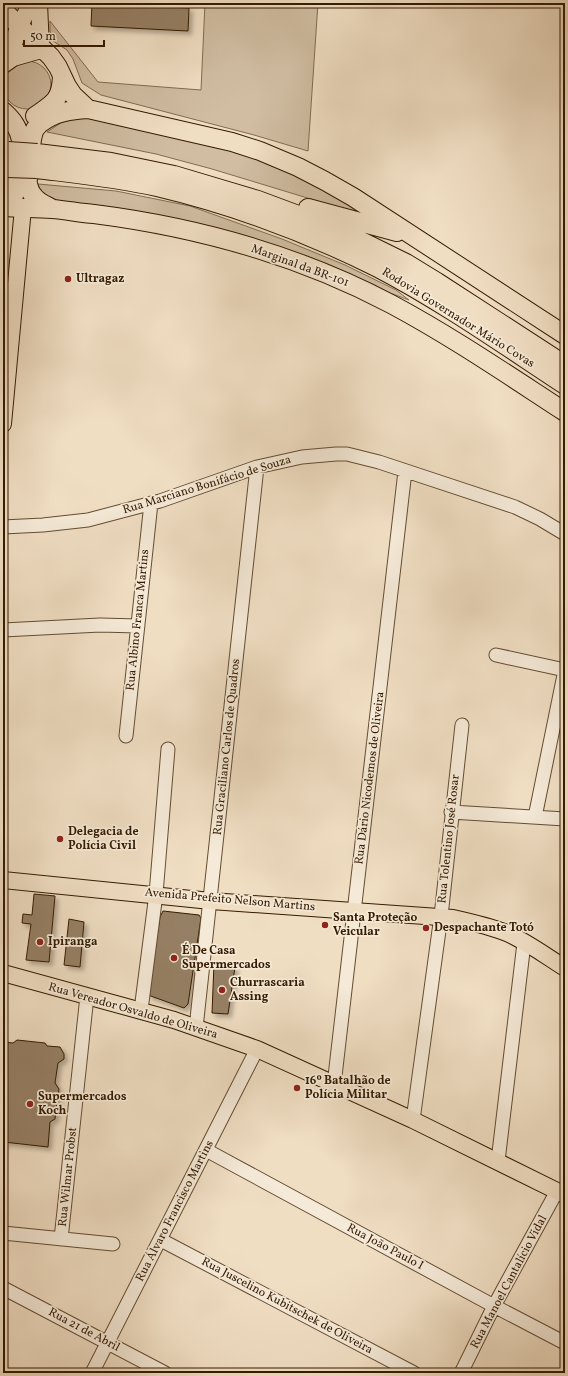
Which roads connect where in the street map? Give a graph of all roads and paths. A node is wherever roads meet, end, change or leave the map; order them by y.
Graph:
1 (30, 3) edge
2 (38, 3) edge
3 (3, 10) edge
4 (20, 27) junction
5 (41, 49) junction
6 (4, 64) edge
7 (62, 76) junction
8 (88, 109) junction
9 (3, 112) edge
10 (21, 140) junction
11 (5, 160) edge
12 (37, 161) junction
13 (174, 175) junction
14 (3, 203) edge
15 (3, 206) edge
16 (23, 208) junction
17 (53, 209) junction
18 (417, 238) junction
19 (378, 269) junction
20 (565, 335) edge
21 (484, 360) junction
22 (565, 365) edge
23 (565, 386) edge
24 (565, 412) edge
25 (3, 424) edge
26 (257, 467) junction
27 (405, 471) junction
28 (151, 504) junction
29 (3, 527) edge
30 (565, 534) edge
31 (138, 626) junction
32 (3, 630) edge
33 (496, 655) dead end
34 (565, 670) edge
35 (462, 725) dead end
36 (126, 736) dead end
37 (168, 749) dead end
38 (451, 812) junction
39 (535, 817) junction
40 (565, 819) edge
41 (3, 880) edge
42 (156, 894) junction
43 (211, 901) junction
44 (355, 910) junction
45 (441, 916) junction
46 (524, 943) junction
47 (565, 968) edge
48 (3, 973) edge
49 (87, 996) junction
50 (141, 1010) junction
51 (196, 1028) junction
52 (257, 1049) junction
53 (334, 1085) junction
54 (414, 1120) junction
55 (206, 1150) junction
56 (498, 1161) junction
57 (561, 1193) edge
58 (3, 1233) edge
59 (62, 1239) junction
60 (161, 1240) junction
61 (113, 1244) dead end
62 (3, 1288) edge
63 (494, 1306) junction
64 (108, 1343) junction
65 (565, 1343) edge
66 (92, 1373) edge
67 (165, 1373) edge
68 (414, 1373) edge
69 (462, 1373) edge

1 - 4 main road
2 - 5 main road
3 - 4 highway
4 - 5 highway
4 - 6 highway
5 - 6 highway
5 - 7 highway
7 - 8 highway
7 - 10 highway
8 - 17 highway
8 - 18 highway
9 - 10 highway
10 - 14 highway
11 - 12 highway, Rodovia Governador Mário Covas, bridge
12 - 13 highway, Rodovia Governador Mário Covas
12 - 19 highway, Rodovia Governador Mário Covas
13 - 18 highway
13 - 22 highway, Rodovia Governador Mário Covas
15 - 16 highway, Marginal da BR-101
16 - 17 highway, Marginal da BR-101
16 - 25 main road
17 - 21 highway, Marginal da BR-101
18 - 20 highway
19 - 21 highway
19 - 23 highway, Rodovia Governador Mário Covas
21 - 24 highway, Marginal da BR-101
26 - 27 street, Rua Marciano Bonifácio de Souza
26 - 28 street, Rua Marciano Bonifácio de Souza
26 - 43 street, Rua Graciliano Carlos de Quadros
27 - 30 street, Rua Marciano Bonifácio de Souza
27 - 44 street, Rua Dário Nicodemos de Oliveira
28 - 29 street, Rua Marciano Bonifácio de Souza
28 - 31 street, Rua Albino Franca Martins
31 - 32 street
31 - 36 street, Rua Albino Franca Martins
33 - 34 street
34 - 39 street
35 - 38 street, Rua Tolentino José Rosar
37 - 42 street
38 - 39 street
38 - 45 street, Rua Tolentino José Rosar
39 - 40 street
41 - 42 main road, Avenida Prefeito Nelson Martins
42 - 43 main road, Avenida Prefeito Nelson Martins
42 - 50 street
43 - 44 main road, Avenida Prefeito Nelson Martins
43 - 51 street, Rua Graciliano Carlos de Quadros
44 - 45 main road, Avenida Prefeito Nelson Martins
44 - 53 street, Rua Dário Nicodemos de Oliveira
45 - 46 main road, Avenida Prefeito Nelson Martins
45 - 54 street, Rua Tolentino José Rosar
46 - 47 main road, Avenida Prefeito Nelson Martins
46 - 56 street
48 - 49 main road, Rua Vereador Osvaldo de Oliveira
49 - 50 main road, Rua Vereador Osvaldo de Oliveira
49 - 59 street, Rua Wilmar Probst
50 - 51 main road, Rua Vereador Osvaldo de Oliveira
51 - 52 main road, Rua Vereador Osvaldo de Oliveira
52 - 53 main road, Rua Vereador Osvaldo de Oliveira
52 - 55 street, Rua Álvaro Francisco Martins
53 - 54 main road, Rua Vereador Osvaldo de Oliveira
54 - 56 main road, Rua Vereador Osvaldo de Oliveira
55 - 60 street, Rua Álvaro Francisco Martins
55 - 63 street, Rua João Paulo I
56 - 57 main road, Rua Vereador Osvaldo de Oliveira
57 - 63 street, Rua Manoel Cantalício Vidal
58 - 59 street
59 - 61 street
60 - 64 street, Rua Álvaro Francisco Martins
60 - 68 street, Rua Juscelino Kubitschek de Oliveira
62 - 64 street, Rua 21 de Abril
63 - 65 street, Rua João Paulo I
63 - 69 street, Rua Manoel Cantalício Vidal
64 - 66 street, Rua Álvaro Francisco Martins
64 - 67 street, Rua 21 de Abril

